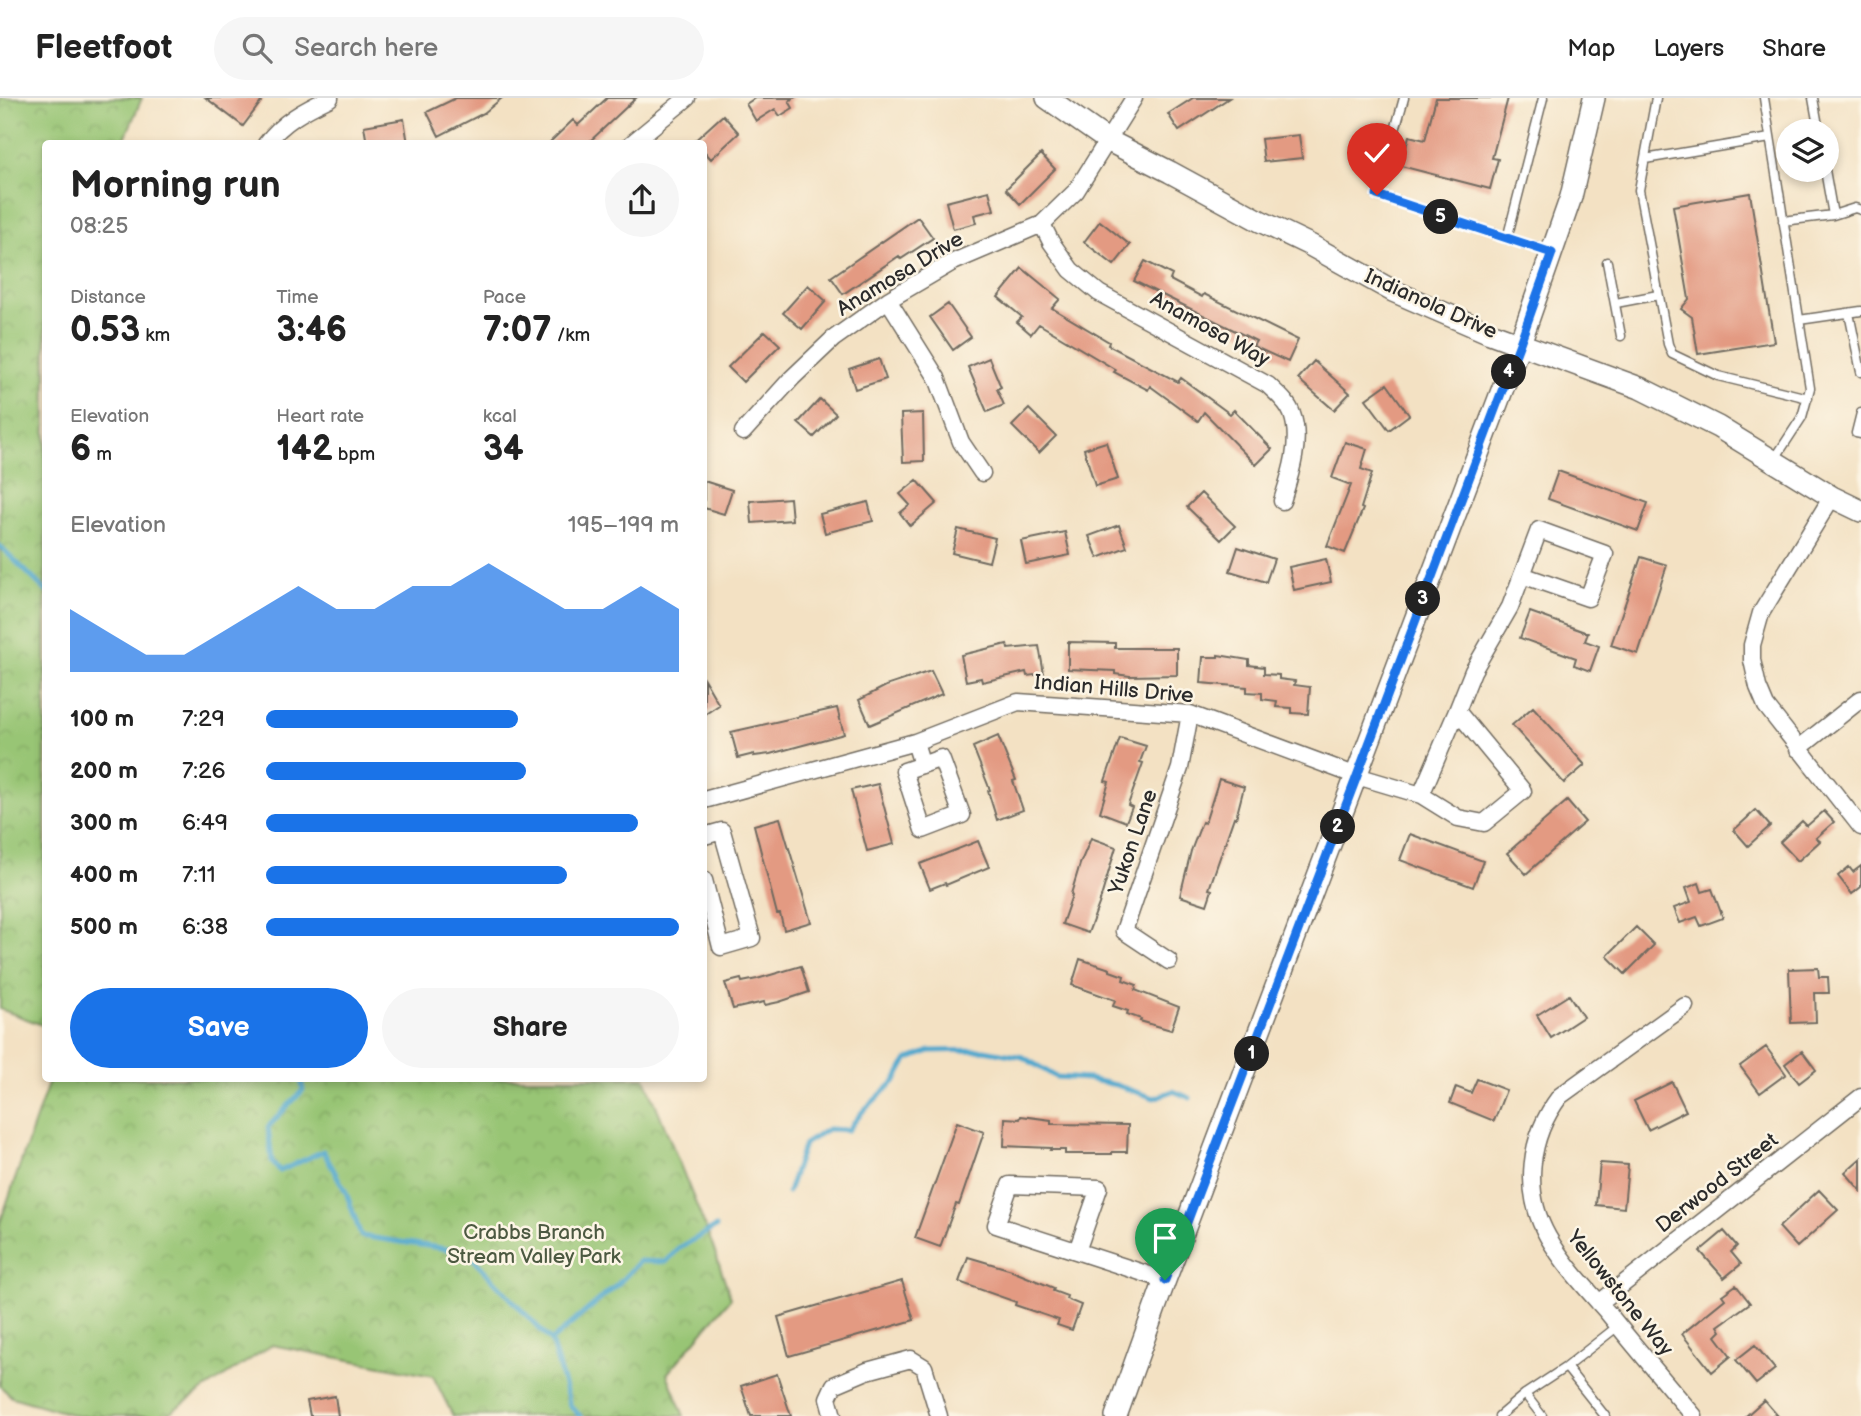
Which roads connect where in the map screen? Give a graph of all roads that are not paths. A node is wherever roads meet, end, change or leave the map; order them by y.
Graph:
1 (330, 98) edge
2 (687, 98) edge
3 (1047, 98) edge
4 (1134, 98) edge
5 (1404, 98) edge
6 (1543, 98) edge
7 (1594, 98) edge
8 (1656, 98) edge
9 (1764, 98) edge
10 (1813, 98) edge
11 (1817, 119) edge
12 (1770, 138) junction
13 (269, 140) edge
14 (636, 140) edge
15 (1107, 140) junction
16 (1645, 159) junction
17 (1827, 182) edge
18 (1861, 209) edge
19 (1833, 215) junction
20 (1783, 221) junction
21 (1042, 224) junction
22 (1507, 239) junction
23 (1552, 253) junction
24 (1607, 262) dead end
25 (1658, 295) junction
26 (888, 300) junction
27 (1616, 303) junction
28 (1861, 311) edge
29 (1849, 313) junction
30 (1799, 320) junction
31 (1621, 336) dead end
32 (1520, 343) junction
33 (1861, 372) edge
34 (1808, 398) junction
35 (1861, 413) edge
36 (743, 432) dead end
37 (1861, 434) edge
38 (1774, 460) junction
39 (982, 473) dead end
40 (1832, 497) junction
41 (1282, 501) dead end
42 (1861, 511) edge
43 (1522, 575) junction
44 (1861, 699) edge
45 (1457, 711) junction
46 (1190, 714) junction
47 (915, 742) junction
48 (1798, 749) junction
49 (922, 765) junction
50 (1357, 776) junction
51 (1421, 795) junction
52 (707, 799) edge
53 (1861, 827) edge
54 (707, 835) edge
55 (707, 892) edge
56 (1169, 961) dead end
57 (1685, 1006) dead end
58 (1861, 1097) edge
59 (1077, 1251) junction
60 (1165, 1280) junction
61 (1599, 1303) junction
62 (1618, 1326) junction
63 (1566, 1367) junction
64 (1525, 1394) junction
65 (833, 1416) edge
66 (939, 1416) edge
67 (1116, 1416) edge
68 (1499, 1416) edge
69 (1542, 1416) edge
70 (1605, 1416) edge
71 (1694, 1416) edge

1 - 13 street
2 - 14 street
3 - 15 street, Indianola Drive
4 - 15 street, Anamosa Drive
5 - 22 lane
6 - 22 lane
7 - 23 street
8 - 16 lane
9 - 12 lane
10 - 11 lane
12 - 16 lane
12 - 20 lane
15 - 21 street, Anamosa Drive
15 - 32 street, Indianola Drive
16 - 25 lane
17 - 19 lane
18 - 19 lane
19 - 20 lane
20 - 30 lane
21 - 26 street, Anamosa Drive
21 - 41 street, Anamosa Way
22 - 23 lane
23 - 32 street
24 - 27 lane
25 - 27 lane
25 - 34 lane
26 - 36 street, Anamosa Drive
26 - 39 street
27 - 31 lane
28 - 29 lane
29 - 30 lane
29 - 33 lane
30 - 34 lane
32 - 38 street, Indianola Drive
32 - 50 street
34 - 38 lane
35 - 37 lane
38 - 40 street, Indianola Drive
40 - 42 street, Indianola Drive
40 - 48 street
43 - 43 street
43 - 45 street
44 - 48 street
45 - 51 street
45 - 51 street, Indian Hills Drive
46 - 47 street, Indian Hills Drive
46 - 50 street, Indian Hills Drive
46 - 56 street, Yukon Lane
47 - 49 street
47 - 52 street, Indian Hills Drive
48 - 53 street
49 - 49 street
50 - 51 street, Indian Hills Drive
50 - 60 street
54 - 55 street
57 - 61 street, Yellowstone Way
58 - 61 street, Derwood Street
59 - 59 street
59 - 60 street
60 - 67 street
61 - 62 street, Yellowstone Way
62 - 63 lane
62 - 71 street, Yellowstone Way
63 - 64 lane
63 - 70 lane
64 - 68 lane
64 - 69 lane
65 - 66 street

